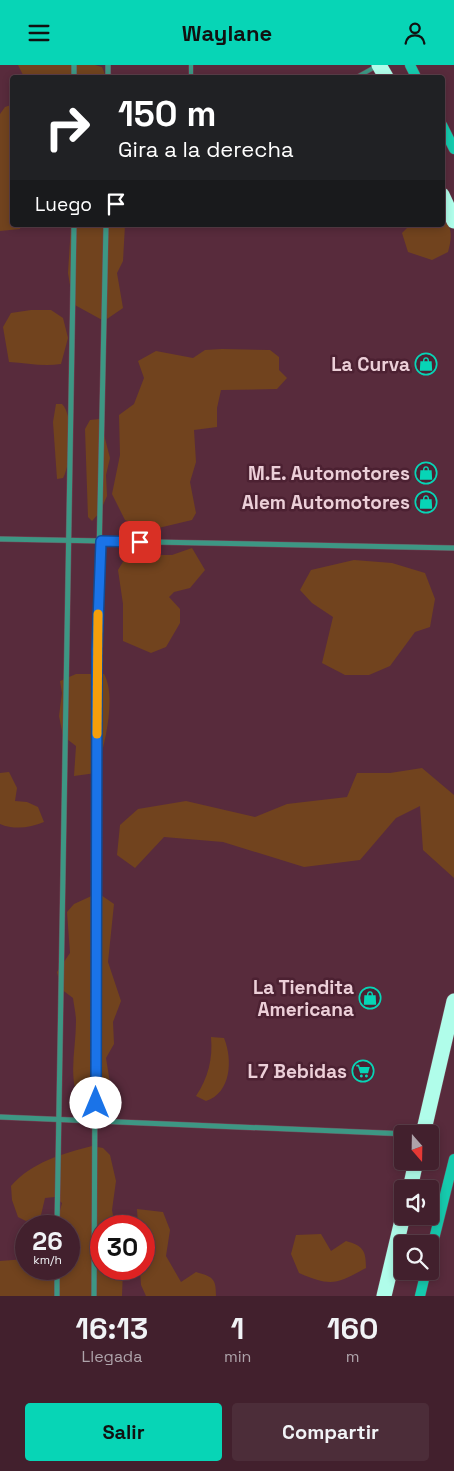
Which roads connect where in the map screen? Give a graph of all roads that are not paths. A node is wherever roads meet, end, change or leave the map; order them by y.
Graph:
1 (379, 65) edge
2 (361, 75) edge
3 (445, 131) edge
4 (454, 149) edge
5 (445, 202) edge
6 (454, 221) edge
7 (74, 227) edge
8 (106, 227) edge
9 (0, 539) edge
10 (67, 541) junction
11 (101, 541) junction
12 (454, 547) edge
13 (454, 1001) edge
14 (0, 1117) edge
15 (57, 1121) junction
16 (95, 1122) junction
17 (425, 1125) edge
18 (394, 1133) edge
19 (454, 1159) edge
20 (58, 1215) edge
21 (401, 1225) edge
22 (435, 1235) edge
23 (58, 1280) edge
24 (424, 1280) edge
25 (58, 1296) edge
26 (94, 1296) edge
27 (384, 1296) edge
28 (420, 1296) edge

1 - 2 lane
3 - 4 street
5 - 6 highway
7 - 10 street
8 - 11 street
9 - 10 street
10 - 11 street
10 - 15 street
11 - 12 street
11 - 16 street
13 - 17 highway
14 - 15 street
15 - 16 street
15 - 20 street
16 - 18 street
16 - 26 street
19 - 22 street
21 - 27 highway
23 - 25 street
24 - 28 street

